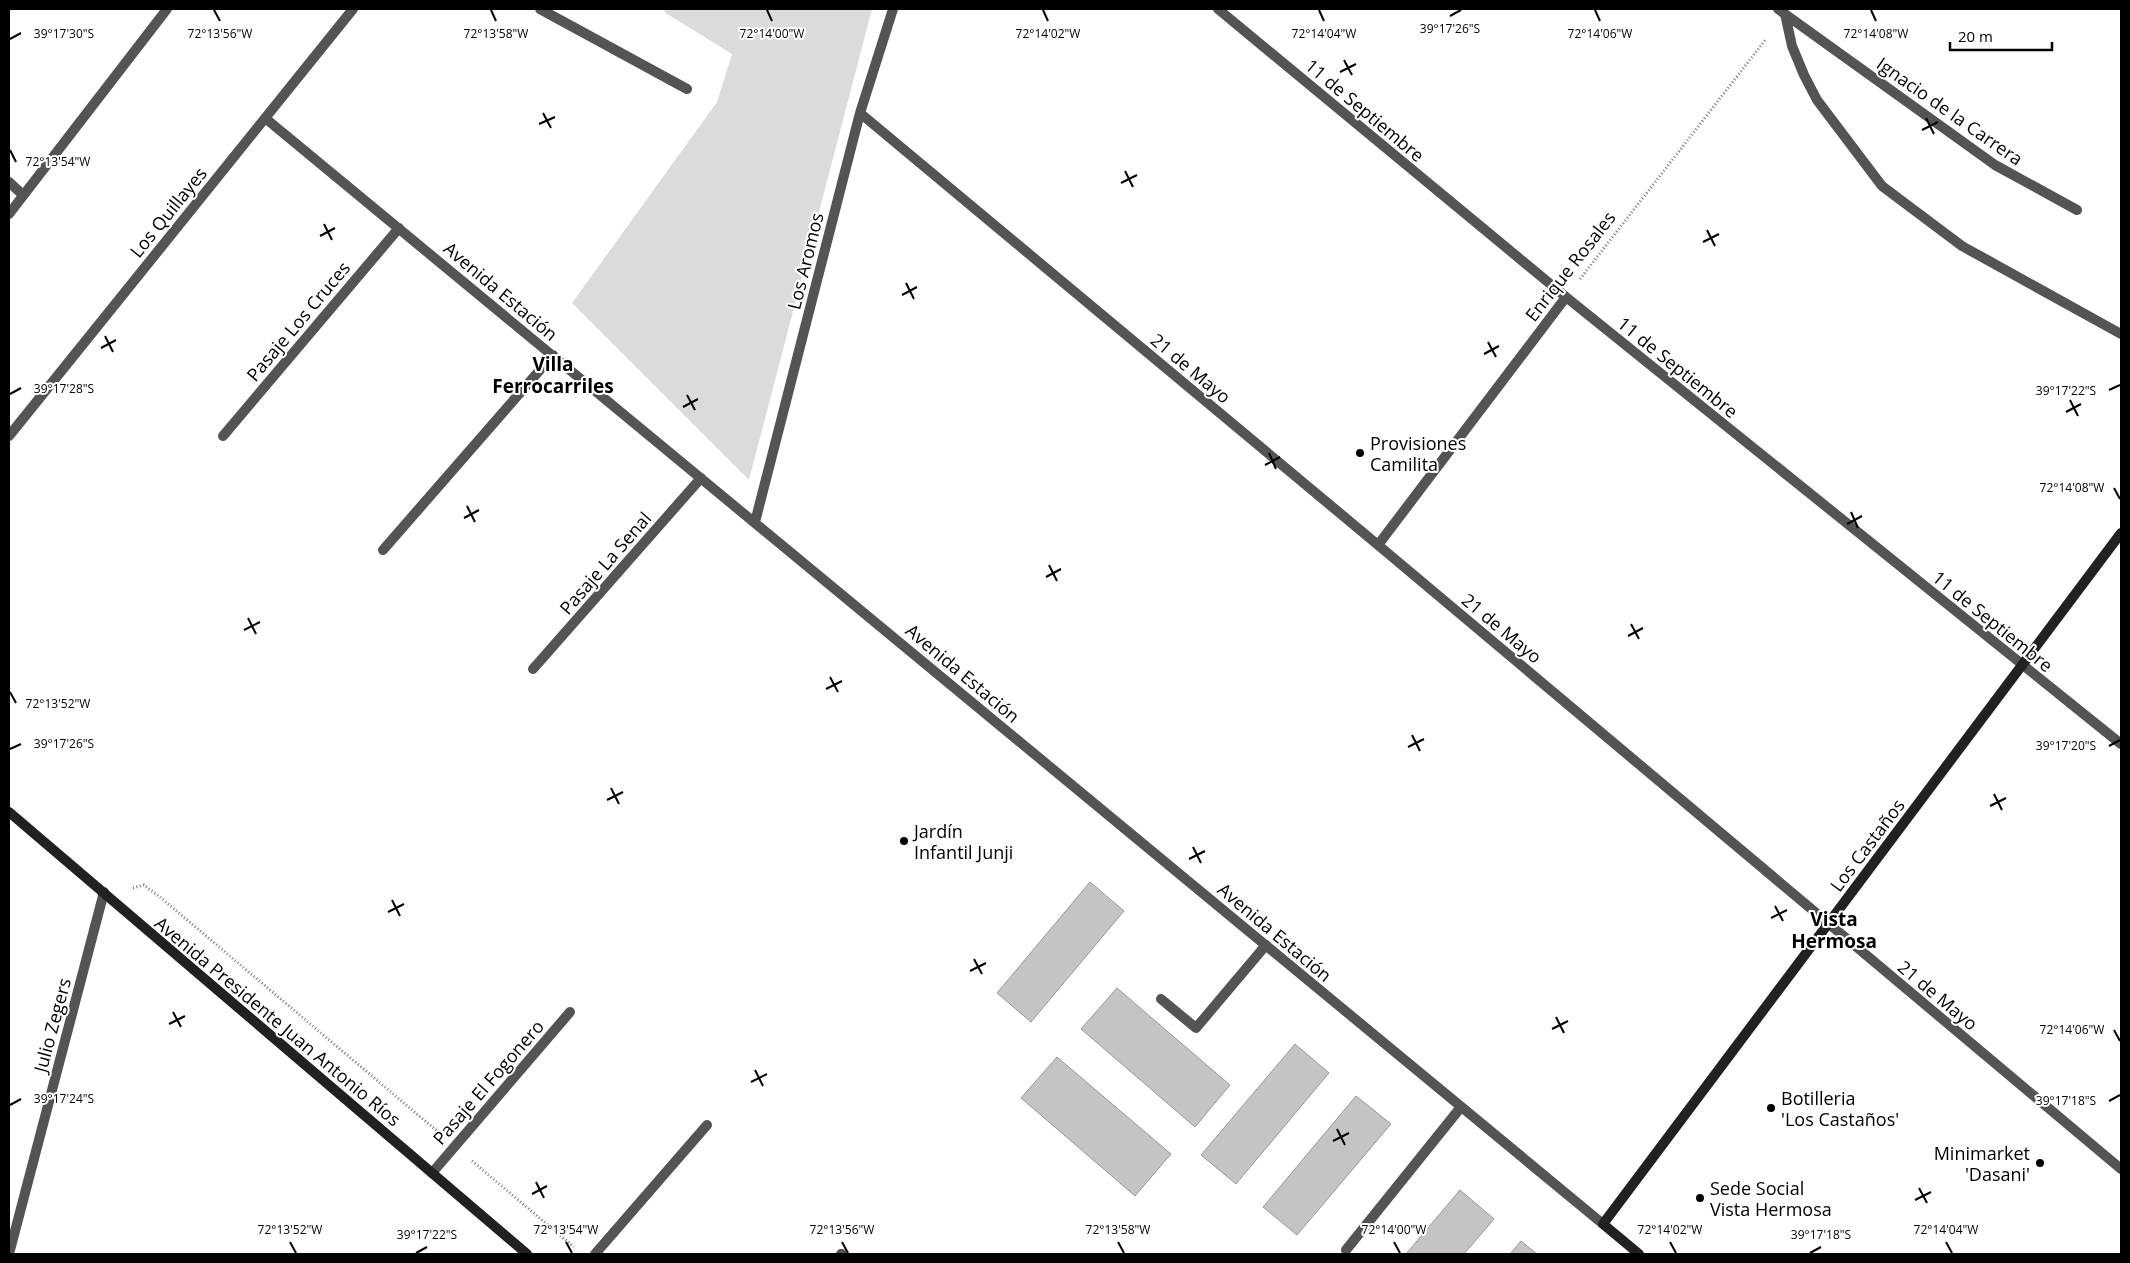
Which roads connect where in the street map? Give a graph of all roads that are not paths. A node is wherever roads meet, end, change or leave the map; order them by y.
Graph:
1 (167, 9) edge
2 (353, 9) edge
3 (540, 9) edge
4 (893, 9) edge
5 (1218, 9) edge
6 (1784, 10) edge
7 (687, 89) dead end
8 (860, 113) junction
9 (265, 118) junction
10 (9, 182) edge
11 (23, 195) junction
12 (2077, 210) dead end
13 (9, 214) edge
14 (399, 228) junction
15 (1566, 297) junction
16 (2121, 334) edge
17 (553, 355) junction
18 (9, 436) edge
19 (223, 436) dead end
20 (701, 478) junction
21 (755, 522) junction
22 (2121, 533) edge
23 (1378, 544) junction
24 (383, 550) dead end
25 (2022, 665) junction
26 (533, 669) dead end
27 (2121, 744) edge
28 (9, 812) edge
29 (104, 892) junction
30 (1828, 924) junction
31 (1266, 946) junction
32 (1161, 999) dead end
33 (570, 1012) dead end
34 (1461, 1107) junction
35 (707, 1125) dead end
36 (2121, 1169) edge
37 (432, 1173) junction
38 (1603, 1224) junction
39 (1346, 1250) dead end
40 (10, 1254) edge
41 (528, 1254) edge
42 (594, 1254) edge
43 (1639, 1254) edge

1 - 11 street
2 - 9 street, Los Quillayes
3 - 7 street
4 - 8 street, Los Aromos
5 - 15 street, 11 de Septiembre
6 - 12 street, Ignacio de la Carrera
6 - 16 street
8 - 21 street, Los Aromos
8 - 23 street, 21 de Mayo
9 - 14 street, Avenida Estación
9 - 18 street, Los Quillayes
10 - 11 street
11 - 13 street
14 - 17 street, Avenida Estación
14 - 19 street, Pasaje Los Cruces
15 - 23 street, Enrique Rosales
15 - 25 street, 11 de Septiembre
17 - 20 street, Avenida Estación
17 - 24 street
20 - 21 street, Avenida Estación
20 - 26 street, Pasaje La Senal
21 - 31 street, Avenida Estación
22 - 25 street, Los Castaños
23 - 30 street, 21 de Mayo
25 - 27 street, 11 de Septiembre
25 - 30 street, Los Castaños
28 - 29 street, Avenida Presidente Juan Antonio Ríos
29 - 37 street, Avenida Presidente Juan Antonio Ríos
29 - 40 street, Julio Zegers
30 - 36 street, 21 de Mayo
30 - 38 street, Los Castaños
31 - 32 street
31 - 34 street, Avenida Estación
33 - 37 street, Pasaje El Fogonero
34 - 38 street, Avenida Estación
34 - 39 street
35 - 42 street
37 - 41 street, Avenida Presidente Juan Antonio Ríos
38 - 43 street, Avenida Estación

